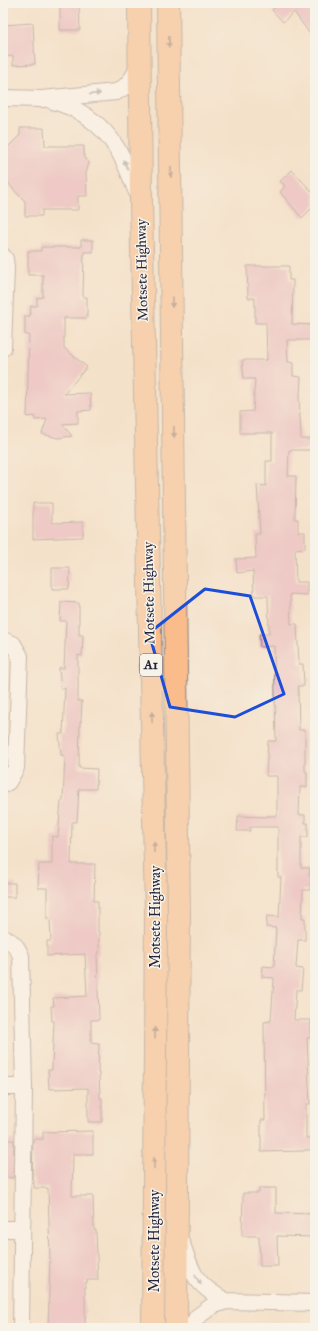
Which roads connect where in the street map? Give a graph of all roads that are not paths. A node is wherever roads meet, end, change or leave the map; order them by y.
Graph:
1 (139, 3) edge
2 (168, 3) edge
3 (140, 63) junction
4 (3, 98) edge
5 (42, 99) junction
6 (141, 201) junction
7 (3, 256) edge
8 (3, 348) edge
9 (3, 640) edge
10 (3, 785) edge
11 (3, 938) edge
12 (3, 1087) edge
13 (24, 1087) junction
14 (3, 1229) edge
15 (21, 1229) junction
16 (177, 1232) junction
17 (226, 1301) junction
18 (315, 1303) edge
19 (20, 1328) edge
20 (152, 1328) edge
21 (176, 1328) edge
22 (191, 1328) edge

1 - 3 highway, Motsete Highway / A1
2 -> 16 highway, Motsete Highway / A1
5 -> 3 street
3 - 6 highway, Motsete Highway / A1
4 - 5 street
6 -> 5 street
20 -> 6 highway, Motsete Highway / A1
7 - 8 street
9 - 10 street
11 - 13 street
12 - 13 street
13 - 15 street
14 - 15 street
15 - 19 street
16 -> 17 street
16 - 21 highway, Motsete Highway / A1
17 - 18 street
17 - 22 street

